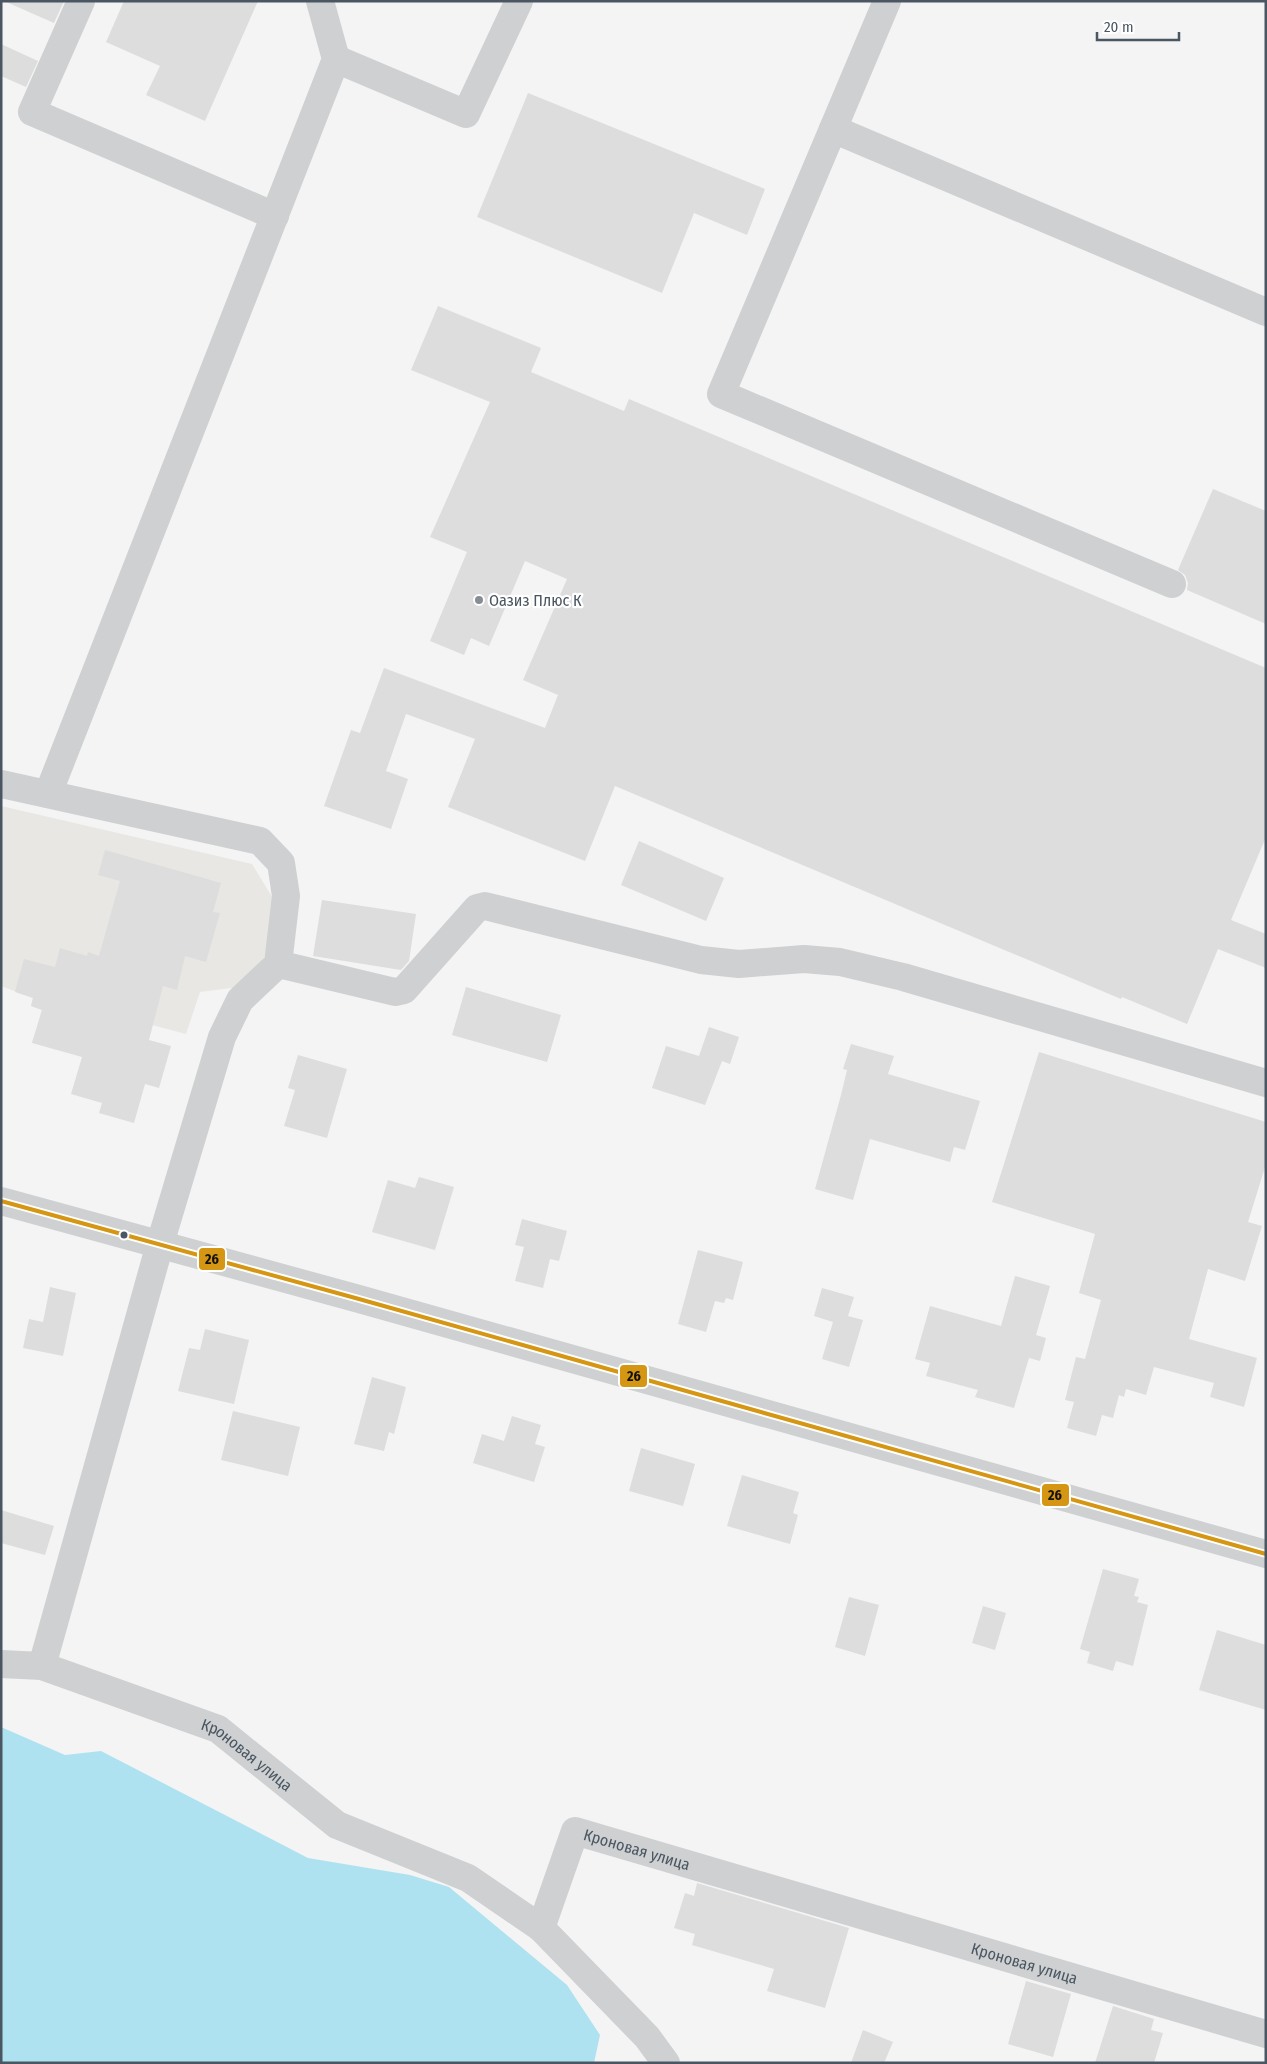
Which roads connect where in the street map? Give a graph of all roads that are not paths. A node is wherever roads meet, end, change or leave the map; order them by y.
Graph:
1 (80, 1) edge
2 (320, 1) edge
3 (519, 1) edge
4 (887, 1) edge
5 (336, 59) junction
6 (833, 129) junction
7 (275, 216) junction
8 (1266, 312) edge
9 (1172, 584) dead end
10 (1, 784) edge
11 (48, 794) junction
12 (278, 964) junction
13 (1266, 1083) edge
14 (1, 1201) edge
15 (160, 1244) junction
16 (1266, 1554) edge
17 (1, 1664) edge
18 (42, 1666) junction
19 (541, 1928) junction
20 (1266, 2034) edge
21 (666, 2063) edge

1 - 7 street
2 - 5 street
3 - 5 street
4 - 6 street
5 - 7 street
6 - 8 street
6 - 9 street
7 - 11 street
10 - 11 street
11 - 12 street
12 - 13 street
12 - 15 street
14 - 15 street
15 - 16 street
15 - 18 street
17 - 18 street, Кроновая улица
18 - 19 street, Кроновая улица
19 - 20 street, Кроновая улица
19 - 21 street

